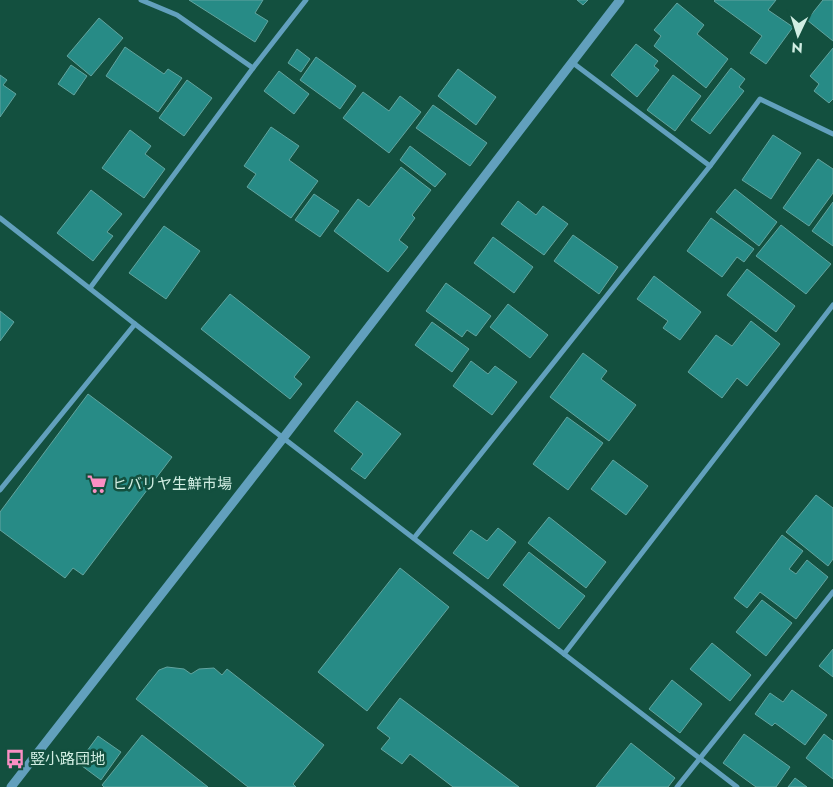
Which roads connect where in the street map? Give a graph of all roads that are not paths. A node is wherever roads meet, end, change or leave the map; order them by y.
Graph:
1 (141, 0) edge
2 (306, 0) edge
3 (620, 0) edge
4 (573, 63) junction
5 (253, 68) junction
6 (833, 134) edge
7 (710, 166) junction
8 (0, 218) edge
9 (90, 288) junction
10 (833, 305) edge
11 (135, 324) junction
12 (284, 437) junction
13 (0, 490) edge
14 (414, 538) junction
15 (833, 592) edge
16 (564, 654) junction
17 (700, 757) junction
18 (11, 787) edge
19 (678, 787) edge
20 (737, 787) edge

1 - 5 street
2 - 5 street
3 - 4 street
4 - 7 street
4 - 12 street
5 - 9 street
6 - 7 street
7 - 14 street
8 - 9 street
9 - 11 street
10 - 16 street
11 - 12 street
11 - 13 street
12 - 14 street
12 - 18 street
14 - 16 street
15 - 17 street
16 - 17 street
17 - 19 street
17 - 20 street

